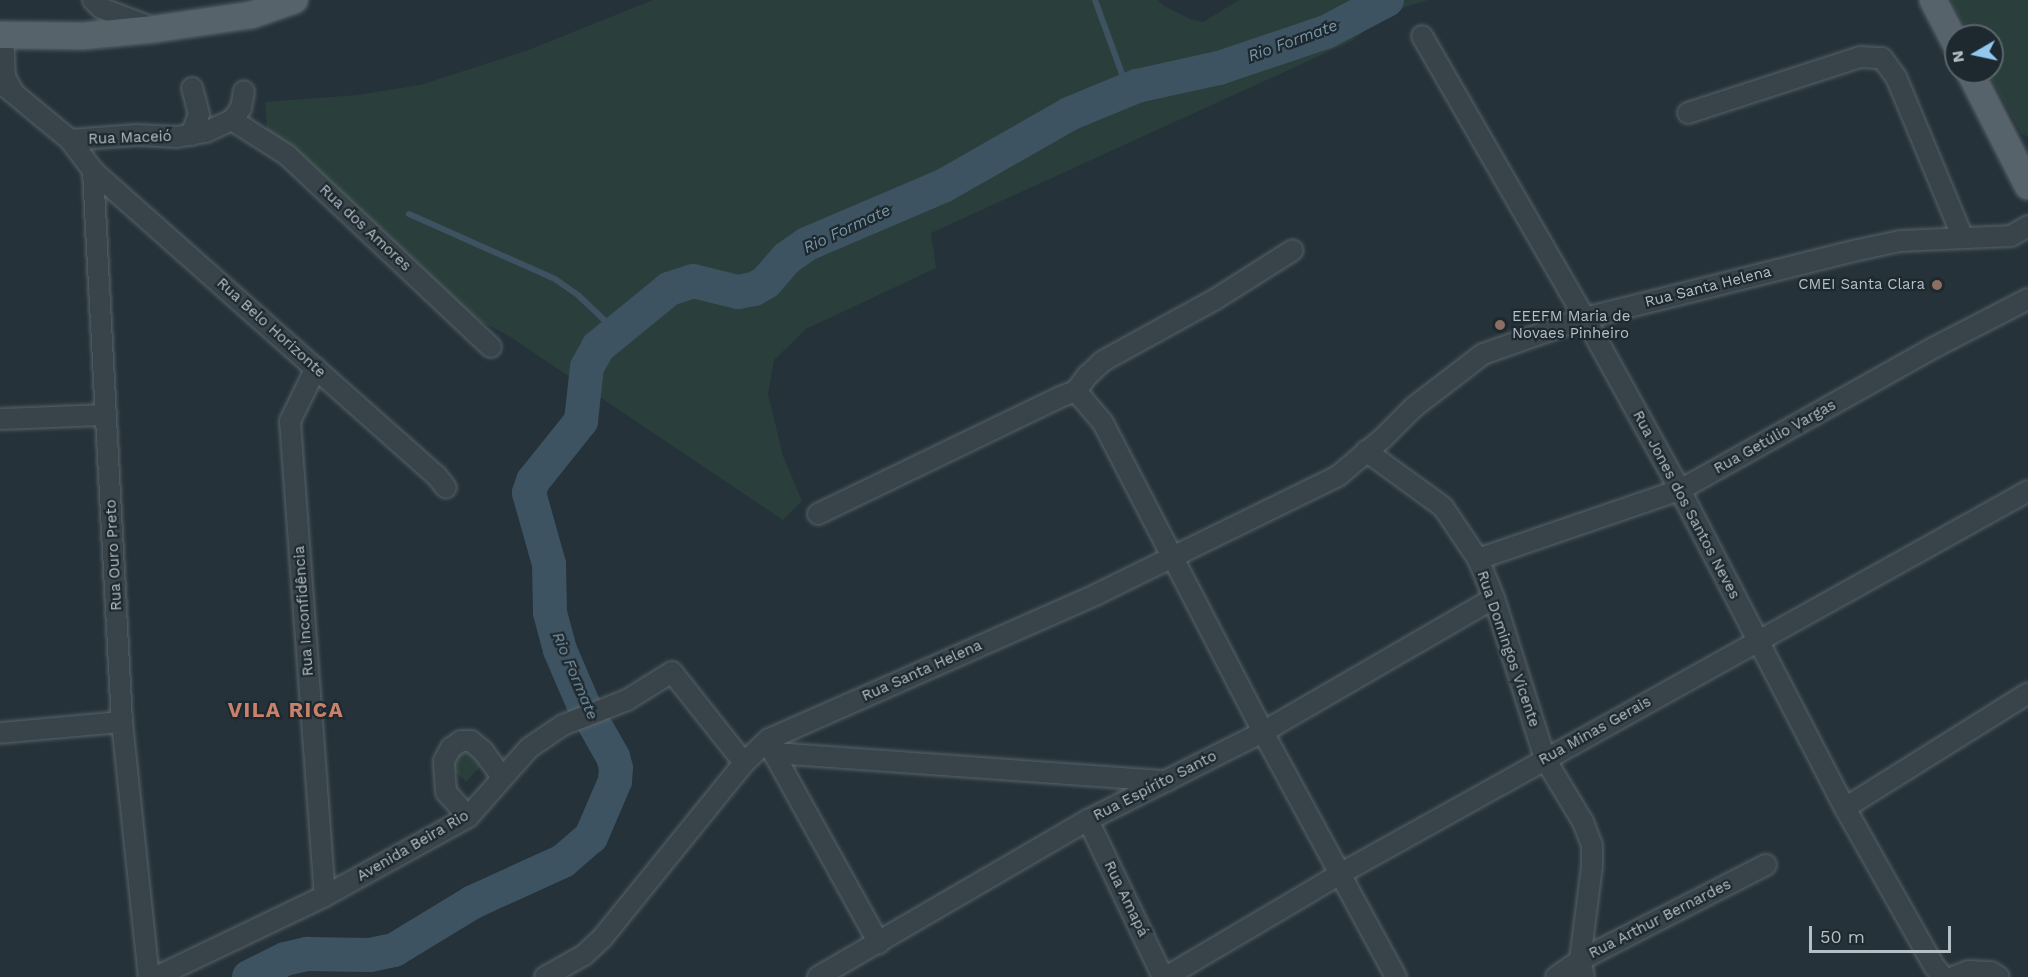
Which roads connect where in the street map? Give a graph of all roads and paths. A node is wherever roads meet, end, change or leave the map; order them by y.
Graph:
1 (93, 0) edge
2 (294, 0) edge
3 (1933, 0) edge
4 (1946, 24) edge
5 (155, 29) junction
6 (2, 35) edge
7 (1422, 36) dead end
8 (1977, 84) edge
9 (7, 88) edge
10 (192, 88) dead end
11 (244, 91) dead end
12 (1688, 113) dead end
13 (1994, 116) junction
14 (232, 120) junction
15 (191, 135) junction
16 (70, 140) junction
17 (2028, 149) edge
18 (93, 171) junction
19 (2028, 186) edge
20 (2028, 226) edge
21 (1963, 238) junction
22 (1293, 250) dead end
23 (2028, 299) edge
24 (1585, 318) junction
25 (491, 347) dead end
26 (316, 368) junction
27 (1076, 391) junction
28 (106, 415) junction
29 (0, 419) edge
30 (1366, 451) junction
31 (446, 488) dead end
32 (1680, 490) junction
33 (2028, 490) edge
34 (818, 514) dead end
35 (1509, 548) joint
36 (1174, 556) junction
37 (1478, 560) junction
38 (1494, 597) junction
39 (1758, 640) junction
40 (2028, 693) edge
41 (122, 722) junction
42 (1263, 732) junction
43 (0, 733) edge
44 (770, 747) junction
45 (1545, 759) junction
46 (744, 763) junction
47 (502, 777) junction
48 (1167, 781) junction
49 (1845, 808) junction
50 (468, 818) junction
51 (1088, 820) junction
52 (1766, 865) dead end
53 (1340, 874) junction
54 (325, 896) junction
55 (879, 943) junction
56 (1582, 969) edge
57 (149, 977) edge
58 (156, 977) edge
59 (544, 977) edge
60 (818, 977) edge
61 (1164, 977) edge
62 (1396, 977) edge
63 (1556, 977) edge
64 (1944, 977) edge
65 (1953, 977) edge
66 (1999, 977) edge

1 - 5 street
2 - 5 main road
3 - 4 main road
5 - 6 main road
6 - 9 street, Rua Maceió
7 - 24 street, Rua Jones dos Santos Neves
8 - 13 main road
9 - 16 street, Rua Maceió
10 - 15 street, Rua Maceió
11 - 14 street
12 - 21 street
13 - 17 main road
13 - 19 main road
14 - 15 street, Rua Maceió
14 - 25 street, Rua dos Amores
15 - 16 street, Rua Maceió
16 - 18 street
18 - 26 street, Rua Belo Horizonte
18 - 28 street, Rua Ouro Preto
20 - 21 street, Rua Santa Helena
21 - 24 street, Rua Santa Helena
22 - 27 street
23 - 32 street, Rua Getúlio Vargas
24 - 30 street, Rua Santa Helena
24 - 32 street, Rua Jones dos Santos Neves
26 - 31 street, Rua Belo Horizonte
26 - 54 street, Rua Inconfidência
27 - 34 street
27 - 36 street
28 - 29 street
28 - 41 street, Rua Ouro Preto
30 - 36 street, Rua Santa Helena
30 - 37 street, Rua Domingos Vicente
32 - 35 street, Rua Getúlio Vargas
32 - 39 street, Rua Jones dos Santos Neves
33 - 39 street, Rua Minas Gerais
35 - 37 street, Rua Domingos Vicente
36 - 42 street
36 - 44 street, Rua Santa Helena
37 - 38 street, Rua Domingos Vicente
38 - 42 street, Rua Espírito Santo
38 - 45 street, Rua Domingos Vicente
39 - 45 street, Rua Minas Gerais
39 - 49 street, Rua Jones dos Santos Neves
40 - 49 street
41 - 43 street
41 - 57 street, Rua Ouro Preto
42 - 48 street, Rua Espírito Santo
42 - 53 street
44 - 46 street, Rua Santa Helena
44 - 48 street
44 - 55 street
45 - 53 street, Rua Minas Gerais
45 - 56 street, Rua Domingos Vicente
46 - 47 street, Avenida Beira Rio
46 - 59 street, Rua Santa Helena
47 - 50 street, Avenida Beira Rio
47 - 50 street
48 - 51 street, Rua Espírito Santo
49 - 64 street, Rua Jones dos Santos Neves
50 - 54 street, Avenida Beira Rio
51 - 55 street, Rua Espírito Santo
51 - 61 street, Rua Amapá
52 - 56 street, Rua Arthur Bernardes
53 - 61 street, Rua Minas Gerais
53 - 62 street
54 - 58 street, Avenida Beira Rio
55 - 60 street, Rua Espírito Santo
56 - 63 street, Rua Arthur Bernardes
65 - 66 street

